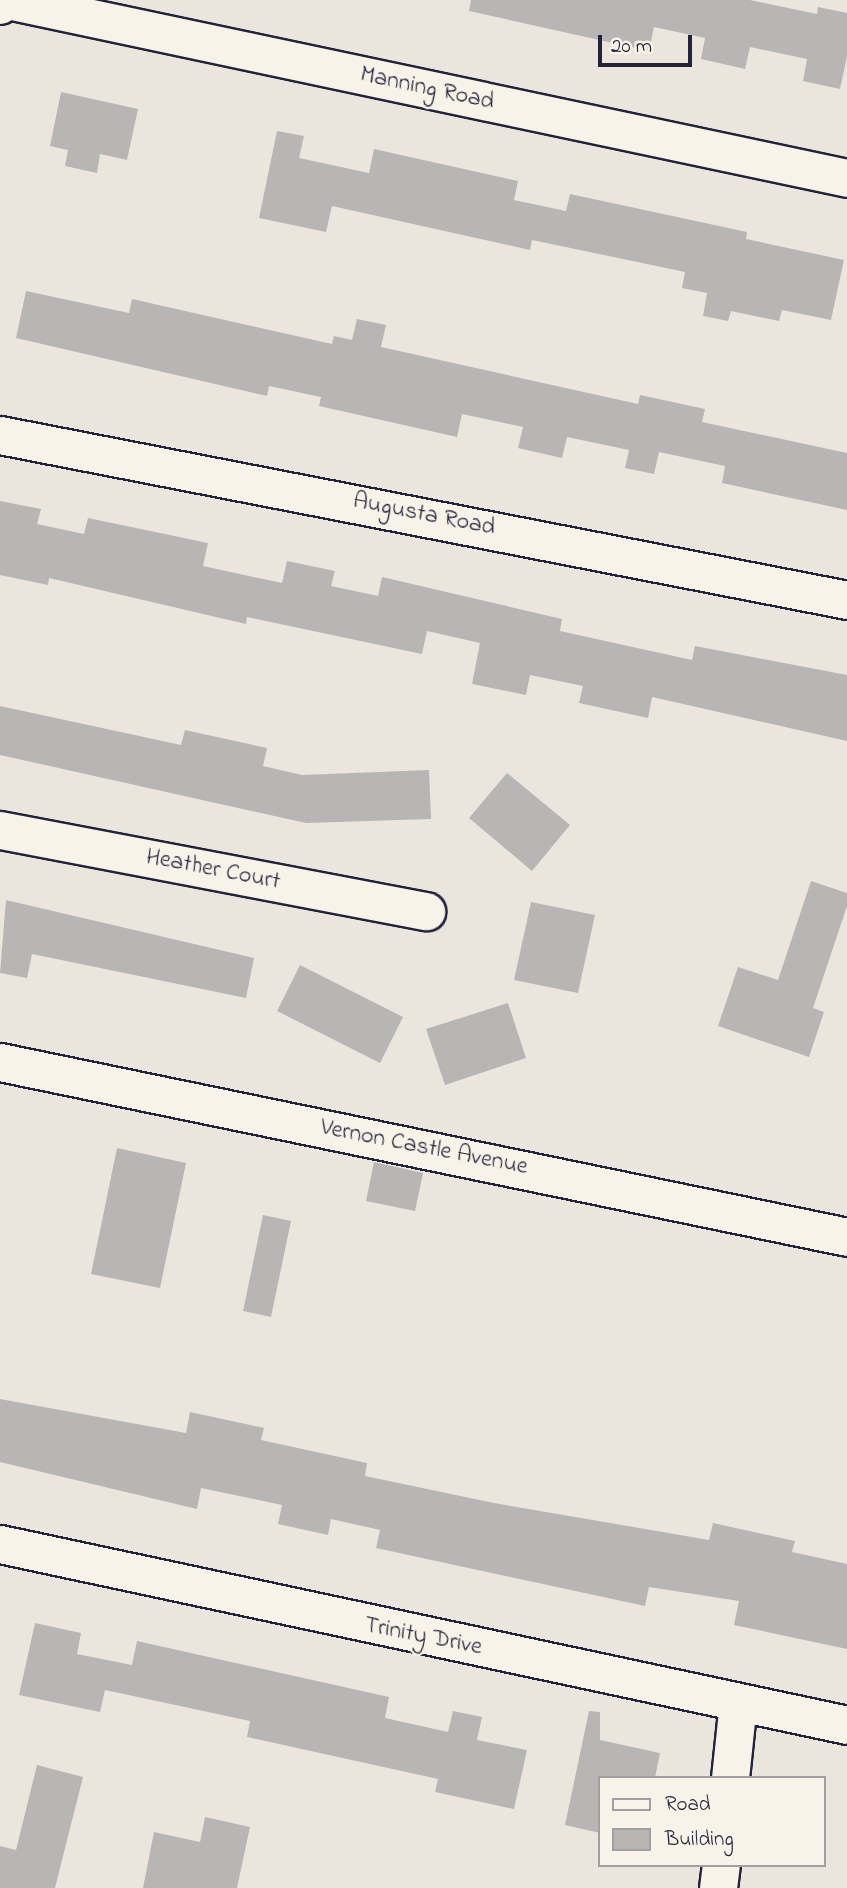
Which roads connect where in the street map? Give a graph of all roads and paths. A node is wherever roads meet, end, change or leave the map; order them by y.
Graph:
1 (6, 0) edge
2 (847, 178) edge
3 (0, 435) edge
4 (847, 600) edge
5 (0, 830) edge
6 (426, 911) dead end
7 (0, 1062) edge
8 (847, 1237) edge
9 (0, 1544) edge
10 (738, 1703) junction
11 (847, 1725) edge
12 (730, 1776) edge
13 (721, 1867) edge
14 (718, 1888) edge

1 - 2 street, Manning Road
3 - 4 street, Augusta Road
5 - 6 street, Heather Court
7 - 8 street, Vernon Castle Avenue
9 - 10 street, Trinity Drive
10 - 11 street, Trinity Drive
10 - 12 street
13 - 14 street

